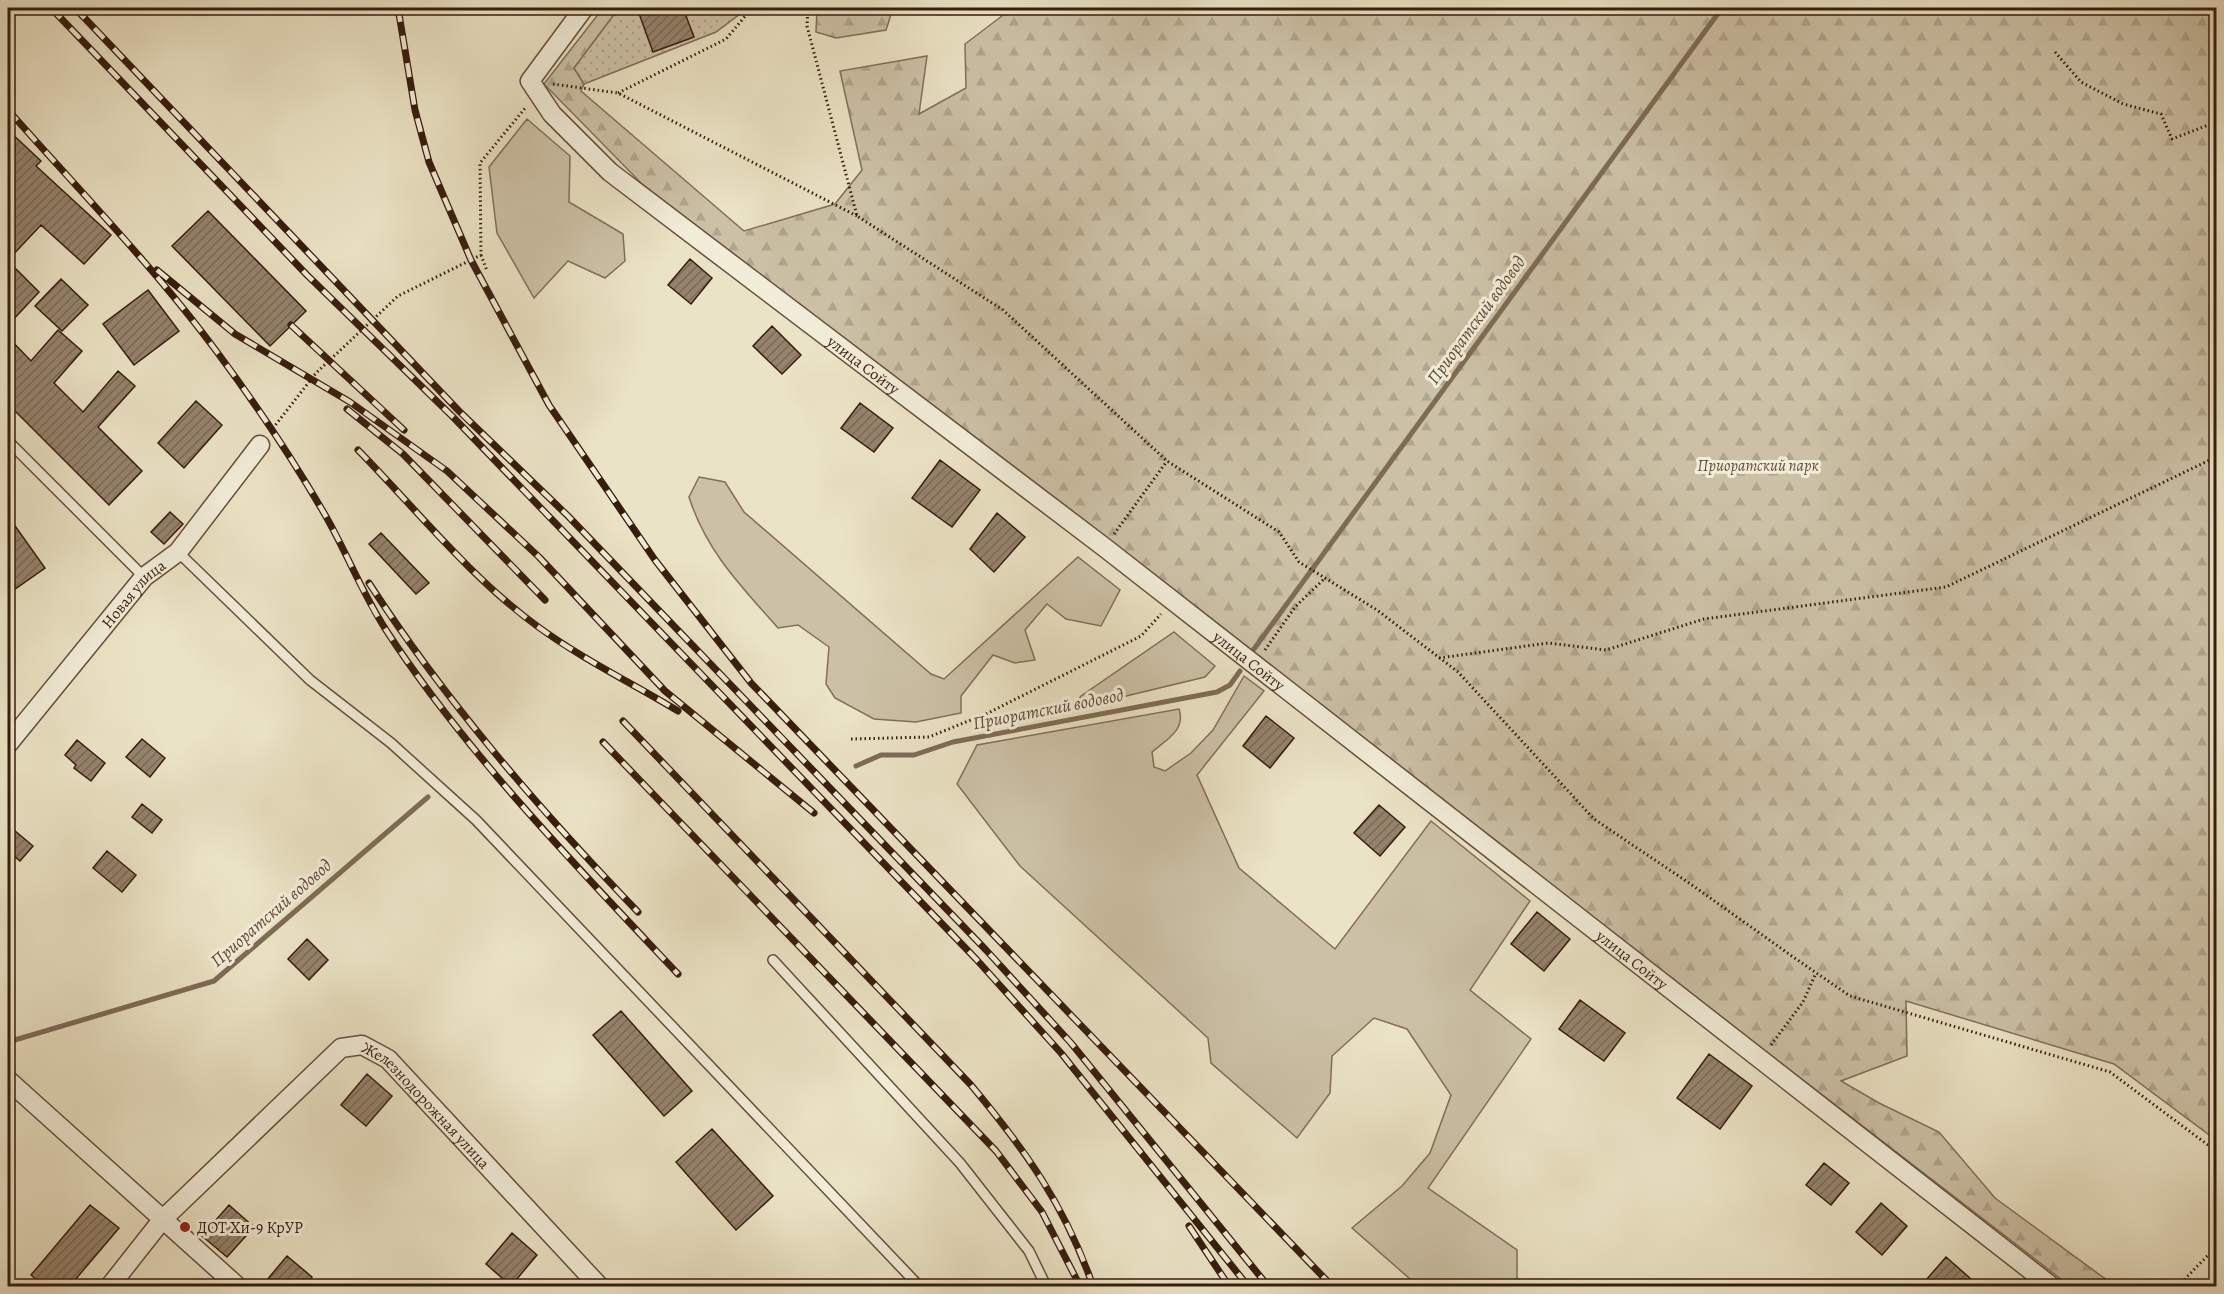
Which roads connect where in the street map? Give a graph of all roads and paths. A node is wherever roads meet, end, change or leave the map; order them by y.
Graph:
1 (584, 8) edge
2 (753, 8) edge
3 (808, 8) edge
4 (2055, 52) dead end
5 (534, 87) junction
6 (618, 93) junction
7 (2217, 122) edge
8 (857, 216) junction
9 (481, 255) junction
10 (487, 271) dead end
11 (8, 441) edge
12 (260, 445) joint
13 (2217, 457) edge
14 (1167, 461) junction
15 (1104, 547) junction
16 (178, 552) junction
17 (144, 577) junction
18 (1324, 579) junction
19 (1173, 602) junction
20 (1439, 658) junction
21 (1253, 666) junction
22 (851, 739) dead end
23 (8, 744) edge
24 (773, 960) dead end
25 (1816, 973) junction
26 (1761, 1058) junction
27 (8, 1080) edge
28 (2217, 1151) edge
29 (162, 1220) junction
30 (2217, 1247) edge
31 (110, 1287) edge
32 (237, 1287) edge
33 (599, 1287) edge
34 (919, 1287) edge
35 (1046, 1287) edge
36 (2051, 1287) edge
37 (2178, 1287) edge

1 - 5 street
2 - 6 path
3 - 8 path
4 - 7 path
5 - 6 path
5 - 9 path
5 - 15 street, улица Сойту
6 - 8 path
8 - 14 path
9 - 10 path
9 - 12 path
11 - 17 lane
12 - 16 street, Новая улица
13 - 20 path
14 - 15 path
14 - 18 path
15 - 19 street, улица Сойту
16 - 17 street, Новая улица
16 - 34 lane
17 - 23 street, Новая улица
18 - 20 path
18 - 21 path
19 - 21 street, улица Сойту
19 - 22 path
20 - 25 path
21 - 26 street, улица Сойту
24 - 35 lane
25 - 26 path
25 - 28 path
26 - 36 street, улица Сойту
27 - 29 street
29 - 31 street, Железнодорожная улица
29 - 32 street
29 - 33 street, Железнодорожная улица
30 - 37 path

